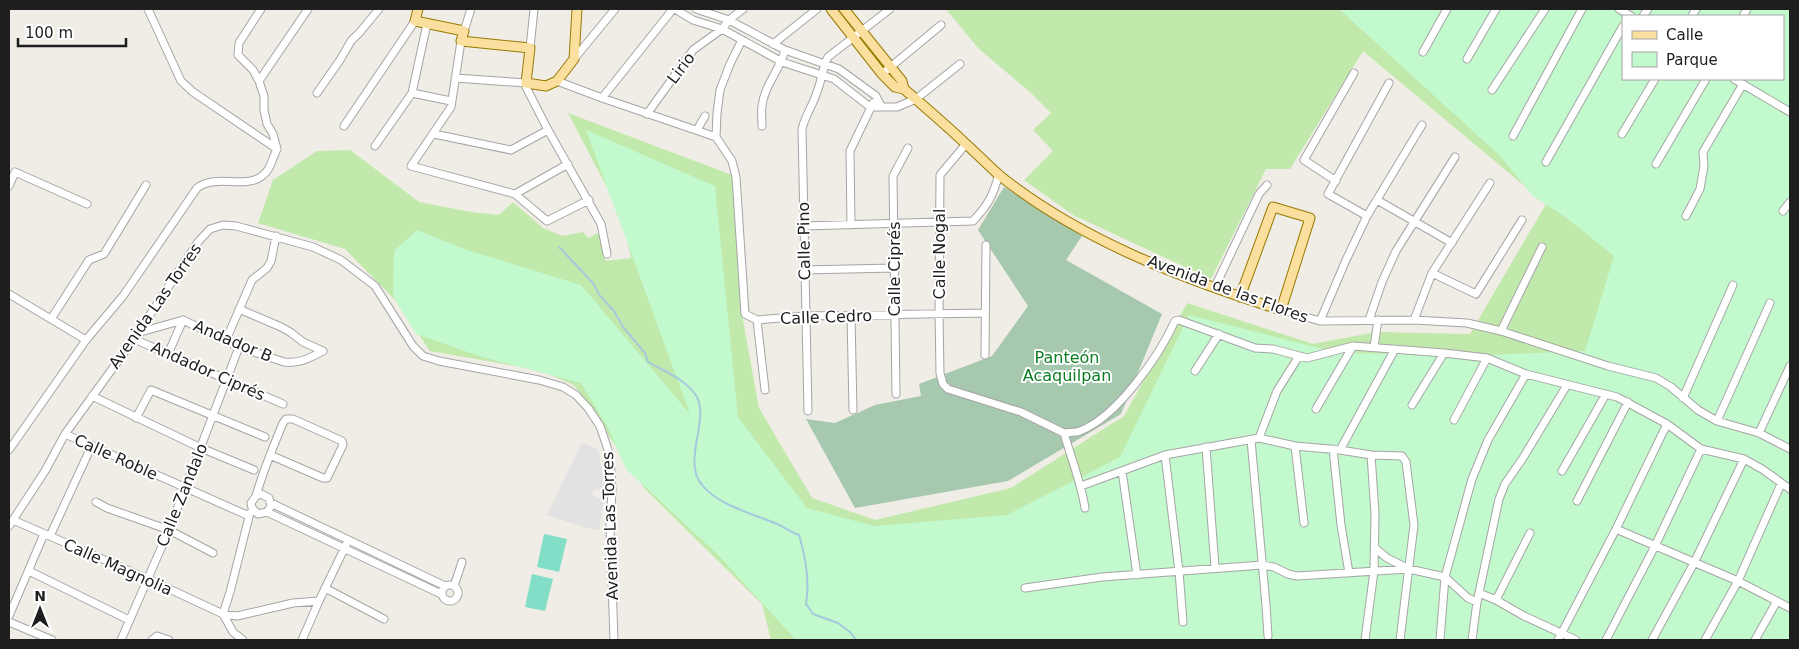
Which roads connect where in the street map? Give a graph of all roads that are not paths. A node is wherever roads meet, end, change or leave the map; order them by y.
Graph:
1 (148, 9) edge
2 (261, 9) edge
3 (308, 9) edge
4 (379, 9) edge
5 (418, 9) edge
6 (471, 9) edge
7 (534, 9) edge
8 (577, 9) edge
9 (615, 9) edge
10 (674, 9) edge
11 (696, 9) edge
12 (743, 9) edge
13 (817, 9) edge
14 (831, 9) edge
15 (844, 9) edge
16 (890, 9) edge
17 (1447, 9) edge
18 (1496, 9) edge
19 (1545, 9) edge
20 (1582, 9) edge
21 (729, 20) junction
22 (415, 22) junction
23 (427, 24) junction
24 (941, 25) dead end
25 (1622, 28) edge
26 (722, 29) junction
27 (464, 31) junction
28 (862, 32) junction
29 (854, 38) junction
30 (461, 40) junction
31 (742, 40) junction
32 (773, 44) junction
33 (530, 48) junction
34 (785, 50) junction
35 (1423, 52) dead end
36 (574, 59) junction
37 (1468, 59) dead end
38 (782, 62) junction
39 (824, 64) junction
40 (960, 64) dead end
41 (891, 67) junction
42 (1354, 73) dead end
43 (822, 74) junction
44 (882, 74) junction
45 (455, 78) junction
46 (1654, 80) edge
47 (1705, 80) edge
48 (1736, 80) edge
49 (556, 81) junction
50 (259, 82) junction
51 (526, 83) junction
52 (1390, 83) dead end
53 (1743, 84) junction
54 (904, 89) junction
55 (1492, 90) dead end
56 (317, 93) dead end
57 (412, 93) junction
58 (876, 96) junction
59 (602, 98) junction
60 (916, 99) junction
61 (451, 101) junction
62 (881, 106) junction
63 (870, 107) junction
64 (1790, 112) edge
65 (647, 114) junction
66 (705, 116) dead end
67 (1422, 125) dead end
68 (344, 126) dead end
69 (762, 126) dead end
70 (548, 130) junction
71 (697, 130) junction
72 (434, 134) junction
73 (1622, 134) dead end
74 (716, 136) junction
75 (1513, 136) dead end
76 (966, 144) junction
77 (375, 146) dead end
78 (908, 148) dead end
79 (276, 149) junction
80 (1455, 157) dead end
81 (1546, 162) dead end
82 (568, 164) junction
83 (1656, 164) dead end
84 (999, 174) junction
85 (1336, 181) junction
86 (1490, 183) dead end
87 (146, 185) dead end
88 (1267, 185) dead end
89 (9, 186) edge
90 (514, 194) junction
91 (589, 200) junction
92 (1377, 200) junction
93 (1790, 202) edge
94 (87, 204) dead end
95 (1783, 211) dead end
96 (1367, 216) junction
97 (1686, 216) dead end
98 (1522, 220) dead end
99 (1414, 222) junction
100 (939, 223) junction
101 (894, 224) junction
102 (851, 225) junction
103 (804, 226) junction
104 (276, 236) junction
105 (1452, 243) junction
106 (986, 245) dead end
107 (1542, 247) dead end
108 (607, 254) dead end
109 (894, 268) junction
110 (804, 270) junction
111 (1432, 273) junction
112 (1732, 285) dead end
113 (1215, 288) junction
114 (9, 294) edge
115 (1240, 297) junction
116 (1770, 303) dead end
117 (239, 309) junction
118 (1281, 310) junction
119 (939, 313) junction
120 (894, 314) junction
121 (985, 314) junction
122 (805, 316) junction
123 (851, 316) junction
124 (51, 319) junction
125 (182, 320) junction
126 (758, 320) junction
127 (1369, 320) junction
128 (1378, 320) junction
129 (1414, 320) junction
130 (1320, 322) junction
131 (1501, 331) junction
132 (1219, 334) junction
133 (136, 336) junction
134 (86, 340) junction
135 (226, 340) junction
136 (1353, 346) junction
137 (239, 347) junction
138 (1374, 347) junction
139 (1395, 349) junction
140 (1444, 352) junction
141 (168, 354) junction
142 (985, 355) dead end
143 (1299, 356) junction
144 (1487, 358) junction
145 (1790, 366) edge
146 (1195, 371) dead end
147 (1526, 374) junction
148 (227, 380) junction
149 (1567, 385) junction
150 (765, 390) dead end
151 (896, 394) dead end
152 (1606, 394) junction
153 (92, 396) junction
154 (1683, 398) junction
155 (1628, 402) junction
156 (283, 404) dead end
157 (1412, 405) dead end
158 (1316, 409) dead end
159 (853, 410) dead end
160 (808, 411) dead end
161 (213, 415) junction
162 (136, 418) junction
163 (1454, 420) dead end
164 (1717, 421) junction
165 (1667, 424) junction
166 (1064, 433) junction
167 (1759, 433) junction
168 (65, 434) junction
169 (265, 436) dead end
170 (1259, 438) junction
171 (1251, 440) junction
172 (92, 445) junction
173 (1295, 446) junction
174 (1206, 447) junction
175 (201, 448) junction
176 (1700, 449) junction
177 (1790, 449) edge
178 (9, 450) edge
179 (1336, 450) junction
180 (270, 455) junction
181 (1165, 455) junction
182 (1371, 455) junction
183 (1744, 459) junction
184 (254, 470) dead end
185 (1122, 471) junction
186 (1562, 471) dead end
187 (1781, 484) junction
188 (1082, 486) junction
189 (185, 488) junction
190 (1790, 489) edge
191 (256, 496) junction
192 (1577, 501) dead end
193 (96, 502) dead end
194 (271, 502) junction
195 (252, 508) junction
196 (1085, 508) dead end
197 (267, 512) junction
198 (250, 516) junction
199 (11, 523) edge
200 (1304, 523) dead end
201 (1616, 529) junction
202 (169, 530) junction
203 (1530, 533) dead end
204 (47, 535) junction
205 (348, 540) junction
206 (1655, 546) junction
207 (344, 548) junction
208 (1375, 548) junction
209 (214, 553) dead end
210 (462, 562) dead end
211 (1694, 563) junction
212 (1262, 565) junction
213 (1215, 567) junction
214 (1409, 568) junction
215 (29, 571) junction
216 (1179, 571) junction
217 (1374, 571) junction
218 (1349, 573) junction
219 (1137, 576) junction
220 (1445, 577) junction
221 (148, 578) junction
222 (1738, 581) junction
223 (445, 586) junction
224 (454, 586) junction
225 (325, 588) junction
226 (1025, 588) dead end
227 (1479, 593) junction
228 (441, 594) junction
229 (1496, 600) junction
230 (319, 601) junction
231 (1777, 601) junction
232 (1477, 602) junction
233 (1790, 608) edge
234 (223, 614) junction
235 (9, 616) edge
236 (384, 619) dead end
237 (129, 620) junction
238 (9, 622) edge
239 (1183, 622) dead end
240 (233, 632) junction
241 (1268, 636) dead end
242 (1560, 637) edge
243 (52, 640) edge
244 (121, 640) edge
245 (152, 640) edge
246 (169, 640) edge
247 (233, 640) edge
248 (243, 640) edge
249 (302, 640) edge
250 (614, 640) edge
251 (1365, 640) edge
252 (1400, 640) edge
253 (1440, 640) edge
254 (1472, 640) edge
255 (1576, 640) edge
256 (1606, 640) edge
257 (1652, 640) edge
258 (1705, 640) edge
259 (1755, 640) edge

1 - 79 street
2 - 50 street
3 - 50 street
4 - 56 street
5 - 22 main road
6 - 27 street
7 - 33 street
8 - 36 main road
9 - 36 street
10 - 26 street
10 - 59 street
11 - 21 street
12 - 21 street, Lirio
13 - 32 street
14 - 29 main road, Avenida de las Flores
15 - 28 main road, Avenida de las Flores
16 - 28 street
17 - 35 street
18 - 37 street
19 - 55 street
20 - 75 street
21 - 26 street, Lirio
21 - 32 street
22 - 23 main road
22 - 68 street
23 - 27 main road
23 - 57 street
24 - 41 street
25 - 81 street
26 - 31 street
26 - 65 street, Lirio
27 - 30 main road
28 - 29 street
28 - 41 main road, Avenida de las Flores
29 - 39 street
29 - 44 main road, Avenida de las Flores
30 - 33 main road
30 - 45 street
31 - 38 street
31 - 74 street
32 - 34 street
33 - 51 main road
34 - 38 street
34 - 39 street
36 - 49 main road
38 - 43 street
38 - 69 street
39 - 43 street, Calle Pino
39 - 58 street
40 - 60 street
41 - 44 street
41 - 54 main road, Avenida de las Flores
42 - 85 street
43 - 63 street
43 - 103 street, Calle Pino
44 - 54 main road, Avenida de las Flores
45 - 51 street
45 - 61 street
46 - 73 street
47 - 83 street
48 - 53 street
49 - 51 main road
49 - 59 street
50 - 79 street
51 - 70 street
52 - 85 street
53 - 64 street
53 - 97 street
54 - 60 main road, Avenida de las Flores
57 - 61 street
57 - 77 street
58 - 62 street
58 - 63 street
59 - 65 street
60 - 62 street
60 - 76 main road, Avenida de las Flores
61 - 72 street
62 - 63 street
63 - 102 street
65 - 71 street
66 - 71 street
67 - 92 street
70 - 72 street
70 - 82 street
71 - 74 street
72 - 90 street
74 - 126 street
76 - 84 main road, Avenida de las Flores
76 - 100 street, Calle Nogal
78 - 101 street, Calle Ciprés
79 - 134 street, Avenida Las Torres
80 - 99 street
82 - 90 street
82 - 91 street
84 - 100 street
84 - 113 main road, Avenida de las Flores
85 - 96 street
86 - 105 street
87 - 124 street
88 - 113 street
89 - 94 street
90 - 91 street
91 - 108 street
92 - 96 street
92 - 99 street
93 - 95 street
96 - 130 street
98 - 111 street
99 - 105 street
99 - 127 street
100 - 101 street
100 - 119 street, Calle Nogal
101 - 102 street
101 - 109 street, Calle Ciprés
102 - 103 street
103 - 110 street, Calle Pino
104 - 117 street
104 - 133 street, Avenida Las Torres
104 - 250 street, Avenida Las Torres
105 - 111 street
106 - 121 street
107 - 131 street
109 - 110 street
109 - 120 street, Calle Ciprés
110 - 122 street, Calle Pino
111 - 129 street
112 - 154 street
113 - 115 main road, Avenida de las Flores
114 - 124 street
115 - 118 main road, Avenida de las Flores
115 - 118 main road
116 - 164 street
117 - 135 street
117 - 137 street, Andador B
118 - 130 street, Avenida de las Flores
119 - 120 street, Calle Cedro
119 - 121 street, Calle Cedro
119 - 166 street, Calle Nogal
120 - 123 street, Calle Cedro
120 - 151 street, Calle Ciprés
121 - 142 street
122 - 123 street, Calle Cedro
122 - 126 street, Calle Cedro
122 - 160 street, Calle Pino
123 - 159 street
124 - 134 street
125 - 133 street
125 - 135 street, Andador B
125 - 141 street
126 - 150 street
127 - 128 street, Avenida de las Flores
127 - 130 street, Avenida de las Flores
128 - 129 street, Avenida de las Flores
128 - 138 street
129 - 131 street, Avenida de las Flores
131 - 154 street, Avenida de las Flores
132 - 143 street
132 - 146 street
132 - 166 street
133 - 141 street, Andador Ciprés
133 - 153 street, Avenida Las Torres
134 - 178 street, Avenida Las Torres
135 - 137 street, Andador B
136 - 138 street
136 - 143 street
136 - 158 street
137 - 148 street, Calle Zandalo
138 - 139 street
139 - 140 street
139 - 179 street
140 - 144 street
140 - 157 street
141 - 148 street, Andador Ciprés
143 - 170 street
144 - 147 street
144 - 163 street
145 - 167 street
147 - 149 street
147 - 220 street
148 - 156 street, Andador Ciprés
148 - 161 street, Calle Zandalo
149 - 152 street
149 - 227 street
152 - 155 street
152 - 186 street
153 - 162 street
153 - 168 street, Avenida Las Torres
154 - 164 street, Avenida de las Flores
155 - 165 street
155 - 192 street
161 - 162 street
161 - 169 street
161 - 175 street, Calle Zandalo
162 - 175 street
164 - 167 street, Avenida de las Flores
165 - 176 street
165 - 201 street
166 - 188 street
167 - 177 street, Avenida de las Flores
168 - 172 street, Calle Roble
168 - 199 street, Avenida Las Torres
170 - 171 street
170 - 173 street
171 - 174 street
171 - 212 street
172 - 189 street, Calle Roble
172 - 204 street
173 - 179 street
173 - 200 street
174 - 181 street
174 - 213 street
175 - 184 street
175 - 189 street, Calle Zandalo
176 - 183 street
176 - 206 street
179 - 182 street
179 - 218 street
180 - 180 street
180 - 191 street
181 - 185 street
181 - 216 street
182 - 208 street
182 - 214 street
183 - 187 street
183 - 211 street
185 - 188 street
185 - 219 street
187 - 190 street
187 - 222 street
188 - 196 street
189 - 198 street, Calle Roble
189 - 202 street, Calle Zandalo
191 - 194 street
191 - 195 street
193 - 202 street
194 - 197 street
194 - 205 street
195 - 197 street
195 - 198 street
197 - 207 street
198 - 234 street
199 - 204 street, Calle Magnolia
201 - 206 street
201 - 242 street
202 - 209 street
202 - 221 street, Calle Zandalo
203 - 229 street
204 - 215 street
204 - 221 street, Calle Magnolia
205 - 207 street
205 - 223 street
206 - 211 street
206 - 256 street
207 - 225 street
207 - 228 street
208 - 214 street
208 - 217 street
210 - 224 street
211 - 222 street
211 - 257 street
212 - 213 street
212 - 218 street
212 - 241 street
213 - 216 street
214 - 217 street
214 - 220 street
214 - 252 street
215 - 235 street
215 - 237 street
216 - 219 street
216 - 239 street
217 - 218 street
217 - 251 street
219 - 226 street
220 - 232 street
220 - 253 street
221 - 234 street, Calle Magnolia
221 - 237 street, Calle Zandalo
222 - 231 street
222 - 258 street
223 - 224 street
223 - 228 street
224 - 228 street
225 - 230 street
225 - 236 street
227 - 229 street
227 - 232 street
229 - 242 street
230 - 234 street
230 - 249 street
231 - 233 street
231 - 259 street
232 - 254 street
234 - 240 street
237 - 244 street, Calle Zandalo
238 - 243 street
240 - 247 street
240 - 248 street
242 - 255 street
245 - 246 street

